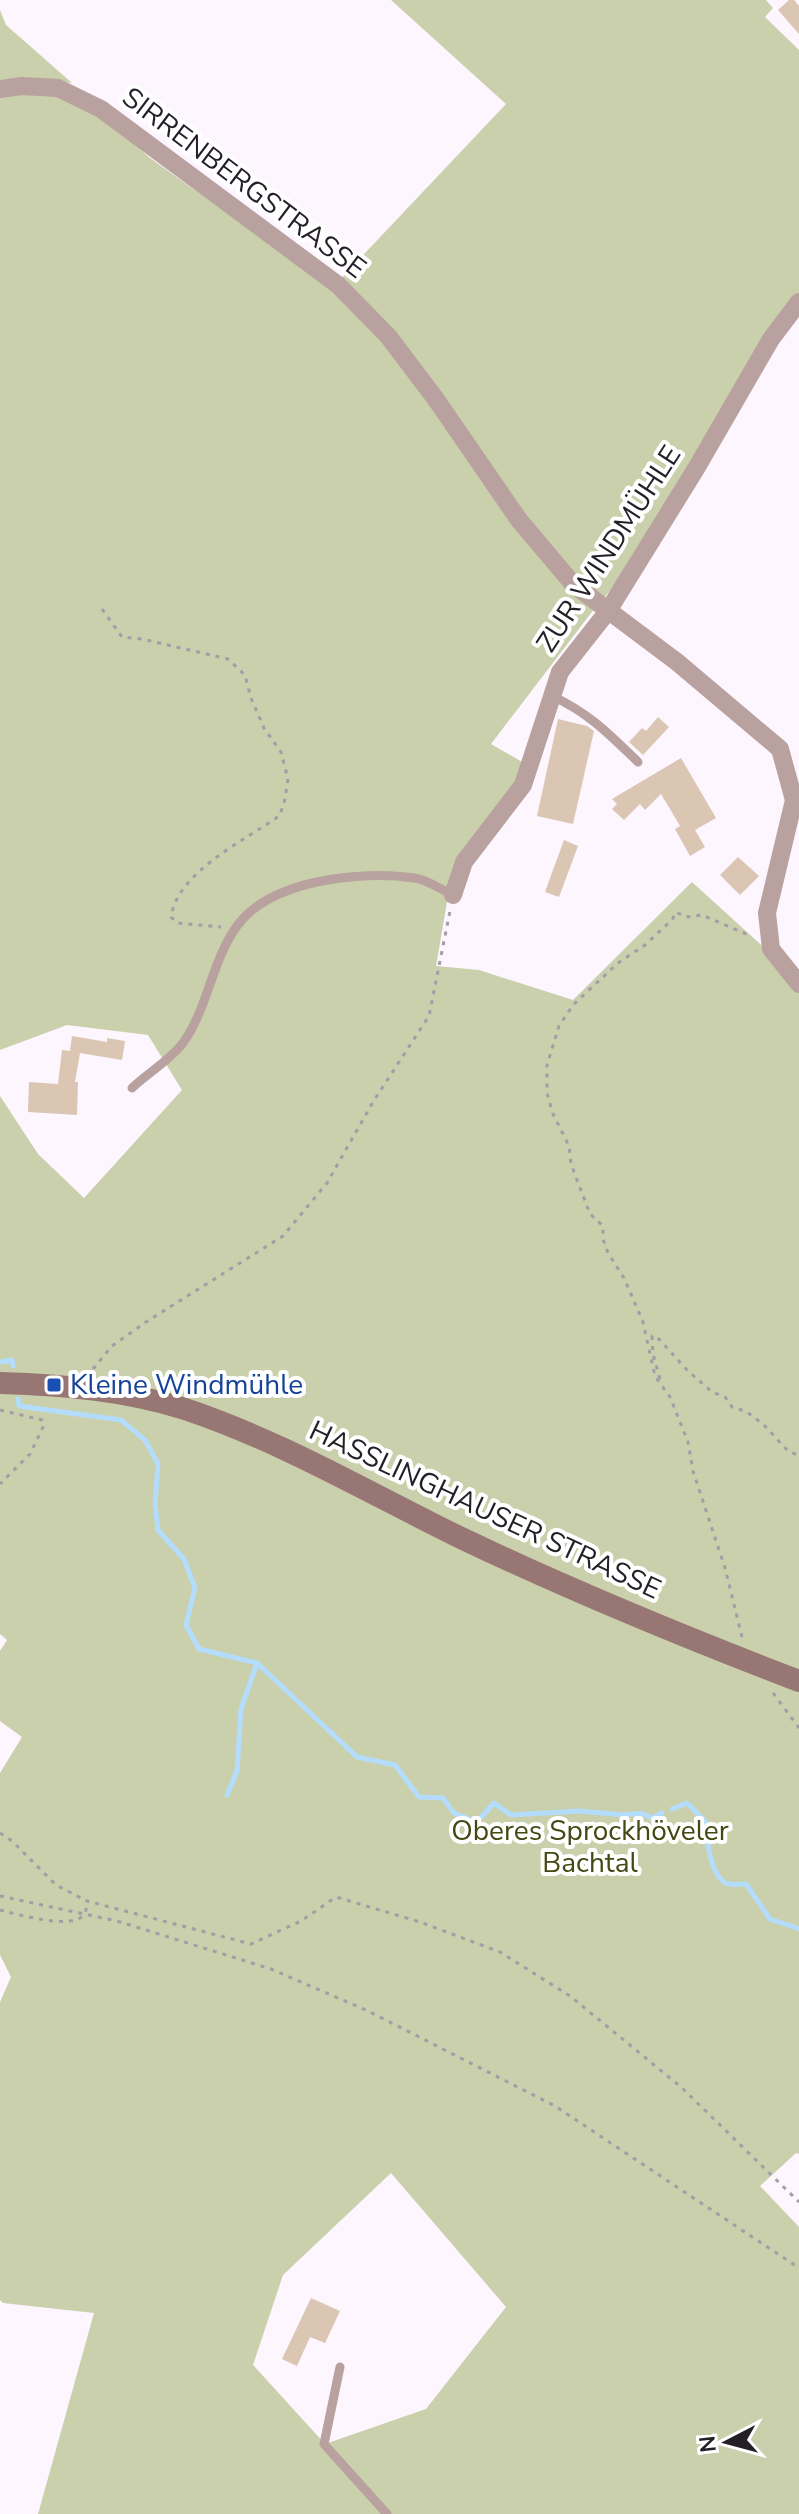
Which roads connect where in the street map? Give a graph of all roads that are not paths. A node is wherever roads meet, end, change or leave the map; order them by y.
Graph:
1 (0, 89) edge
2 (799, 302) edge
3 (608, 611) junction
4 (552, 696) junction
5 (638, 762) dead end
6 (453, 895) joint
7 (799, 984) edge
8 (132, 1088) dead end
9 (0, 1383) edge
10 (799, 1681) edge
11 (340, 2367) dead end
12 (387, 2514) edge

1 - 3 street, SIRRENBERGSTRASSE
2 - 3 street, ZUR WINDMÜHLE
3 - 4 street, ZUR WINDMÜHLE
3 - 7 street, SIRRENBERGSTRASSE
4 - 5 lane
4 - 6 street, ZUR WINDMÜHLE
6 - 8 lane
9 - 10 main road, HASSLINGHAUSER STRASSE
11 - 12 lane

